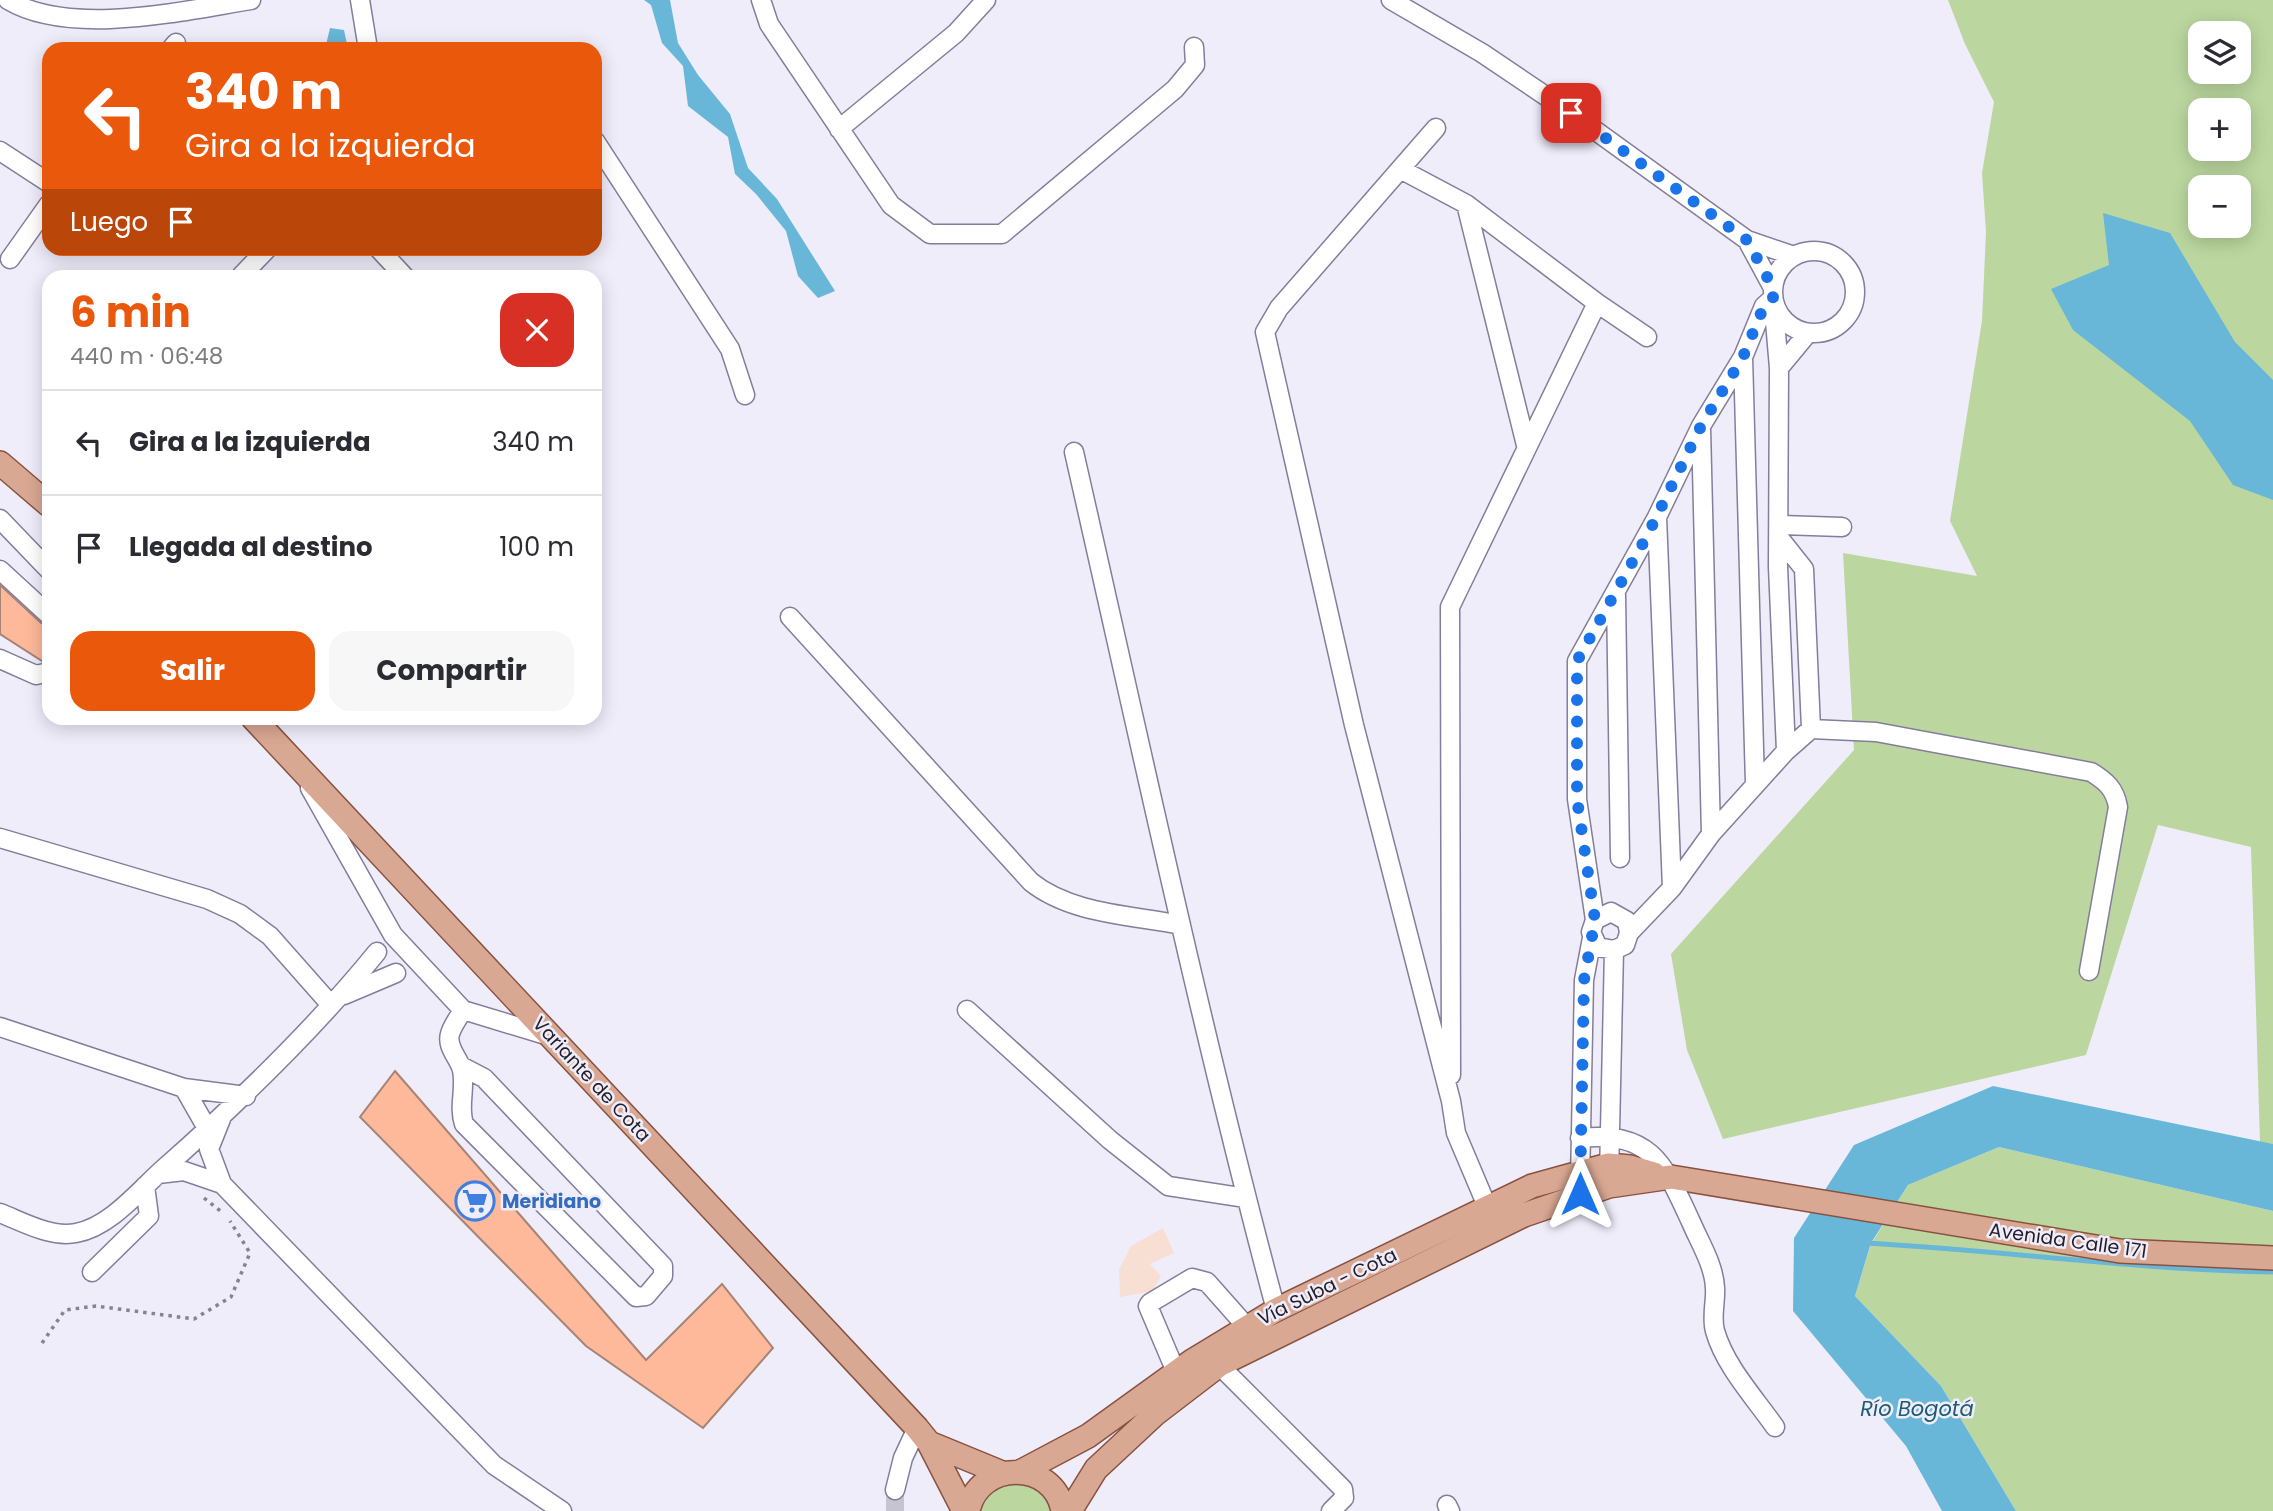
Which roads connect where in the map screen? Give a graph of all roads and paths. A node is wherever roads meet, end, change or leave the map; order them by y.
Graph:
1 (8, 0) edge
2 (251, 0) edge
3 (360, 0) edge
4 (761, 0) edge
5 (986, 0) edge
6 (1391, 0) edge
7 (367, 42) edge
8 (1194, 47) dead end
9 (1436, 128) dead end
10 (839, 129) junction
11 (0, 151) edge
12 (602, 152) edge
13 (1402, 170) junction
14 (42, 178) edge
15 (1466, 204) junction
16 (42, 214) edge
17 (1747, 240) junction
18 (260, 256) edge
19 (386, 256) edge
20 (1794, 256) junction
21 (10, 260) dead end
22 (247, 270) edge
23 (399, 270) edge
24 (1773, 293) junction
25 (1597, 303) junction
26 (1808, 333) junction
27 (1647, 337) dead end
28 (1745, 352) junction
29 (1777, 360) junction
30 (746, 395) dead end
31 (1701, 426) junction
32 (1526, 445) junction
33 (1074, 452) dead end
34 (0, 463) edge
35 (42, 499) edge
36 (1657, 517) junction
37 (1842, 527) dead end
38 (3, 530) edge
39 (1781, 533) junction
40 (42, 564) edge
41 (0, 570) edge
42 (1616, 594) junction
43 (42, 609) edge
44 (790, 617) dead end
45 (0, 659) edge
46 (42, 674) edge
47 (260, 725) edge
48 (1811, 729) junction
49 (1786, 751) junction
50 (292, 758) junction
51 (1755, 784) junction
52 (1711, 834) junction
53 (0, 838) edge
54 (1620, 858) dead end
55 (1672, 888) junction
56 (1181, 925) junction
57 (1593, 929) junction
58 (1629, 933) junction
59 (385, 943) junction
60 (1614, 950) junction
61 (407, 967) junction
62 (2090, 971) dead end
63 (336, 1001) junction
64 (463, 1010) junction
65 (967, 1010) dead end
66 (0, 1027) edge
67 (552, 1037) junction
68 (461, 1066) junction
69 (184, 1088) junction
70 (246, 1096) junction
71 (1451, 1101) junction
72 (214, 1124) junction
73 (1608, 1135) junction
74 (1580, 1138) junction
75 (1580, 1171) junction
76 (1609, 1176) junction
77 (1665, 1176) junction
78 (152, 1180) junction
79 (222, 1184) junction
80 (199, 1194) dead end
81 (1580, 1194) junction
82 (1246, 1198) junction
83 (0, 1213) edge
84 (1905, 1216) joint
85 (1492, 1217) junction
86 (2273, 1258) edge
87 (92, 1272) dead end
88 (1276, 1310) junction
89 (1246, 1326) junction
90 (42, 1343) dead end
91 (1219, 1366) junction
92 (1176, 1372) junction
93 (1775, 1427) dead end
94 (923, 1435) junction
95 (1011, 1472) junction
96 (895, 1490) tunnel mouth
97 (562, 1511) edge
98 (966, 1511) edge
99 (1063, 1511) edge
100 (1070, 1511) edge
101 (1331, 1511) edge

1 - 2 street
3 - 7 street
4 - 10 street
5 - 10 street
6 - 17 street
8 - 10 street
9 - 13 street
11 - 14 street
12 - 30 street
13 - 15 street
13 - 71 street
15 - 25 street
15 - 32 street
16 - 21 street
17 - 20 street
17 - 24 street
18 - 22 street
19 - 23 street
20 - 24 street
20 - 26 street
24 - 26 street
24 - 28 street
24 - 29 street
25 - 27 street
25 - 32 street
26 - 29 street
28 - 29 street
28 - 31 street
28 - 51 street
29 - 39 street
31 - 36 street
31 - 52 street
32 - 71 street
33 - 56 street
34 - 35 main road
36 - 42 street
36 - 55 street
37 - 39 street
38 - 40 street
39 - 48 street
39 - 49 street
41 - 43 street
42 - 54 street
42 - 57 street
44 - 56 street
45 - 46 street
47 - 50 main road, Variante de Cota
48 - 49 street
48 - 62 street
49 - 51 street
50 - 59 street
50 - 67 main road, Variante de Cota
51 - 52 street
52 - 55 street
53 - 63 street
55 - 58 street
56 - 82 street
57 - 58 street
57 - 60 street
57 - 74 street
58 - 60 street
59 - 61 street
59 - 63 street
60 - 73 street
61 - 63 street
61 - 64 street
63 - 70 street
64 - 67 street
64 - 68 street
65 - 82 street
66 - 69 street
67 - 94 main road, Variante de Cota
68 - 68 street
69 - 70 street
69 - 72 street
70 - 72 street
71 - 85 street
72 - 78 street
72 - 79 street
73 - 74 street
73 - 76 street
73 - 77 street
74 - 75 street
75 - 76 main road, Vía Suba - Cota
75 - 81 street
75 - 85 main road, Vía Suba - Cota
76 - 77 main road, Vía Suba - Cota
76 - 81 main road, Vía Suba - Cota
77 - 84 main road, Vía Suba - Cota
77 - 93 street
78 - 79 street
78 - 83 street
78 - 87 street
79 - 97 street
80 - 90 path
81 - 85 main road, Vía Suba - Cota
82 - 88 street
84 - 86 main road, Avenida Calle 171
85 - 88 main road, Vía Suba - Cota
85 - 91 main road, Vía Suba - Cota
88 - 89 main road, Vía Suba - Cota
89 - 92 main road, Vía Suba - Cota
89 - 92 street
91 - 100 main road, Vía Suba - Cota
91 - 101 street
92 - 95 main road, Vía Suba - Cota
94 - 95 main road, Variante de Cota
94 - 96 street
94 - 98 main road, Variante de Cota
95 - 98 main road, Vía Suba - Cota
95 - 99 main road, Variante de Cota

